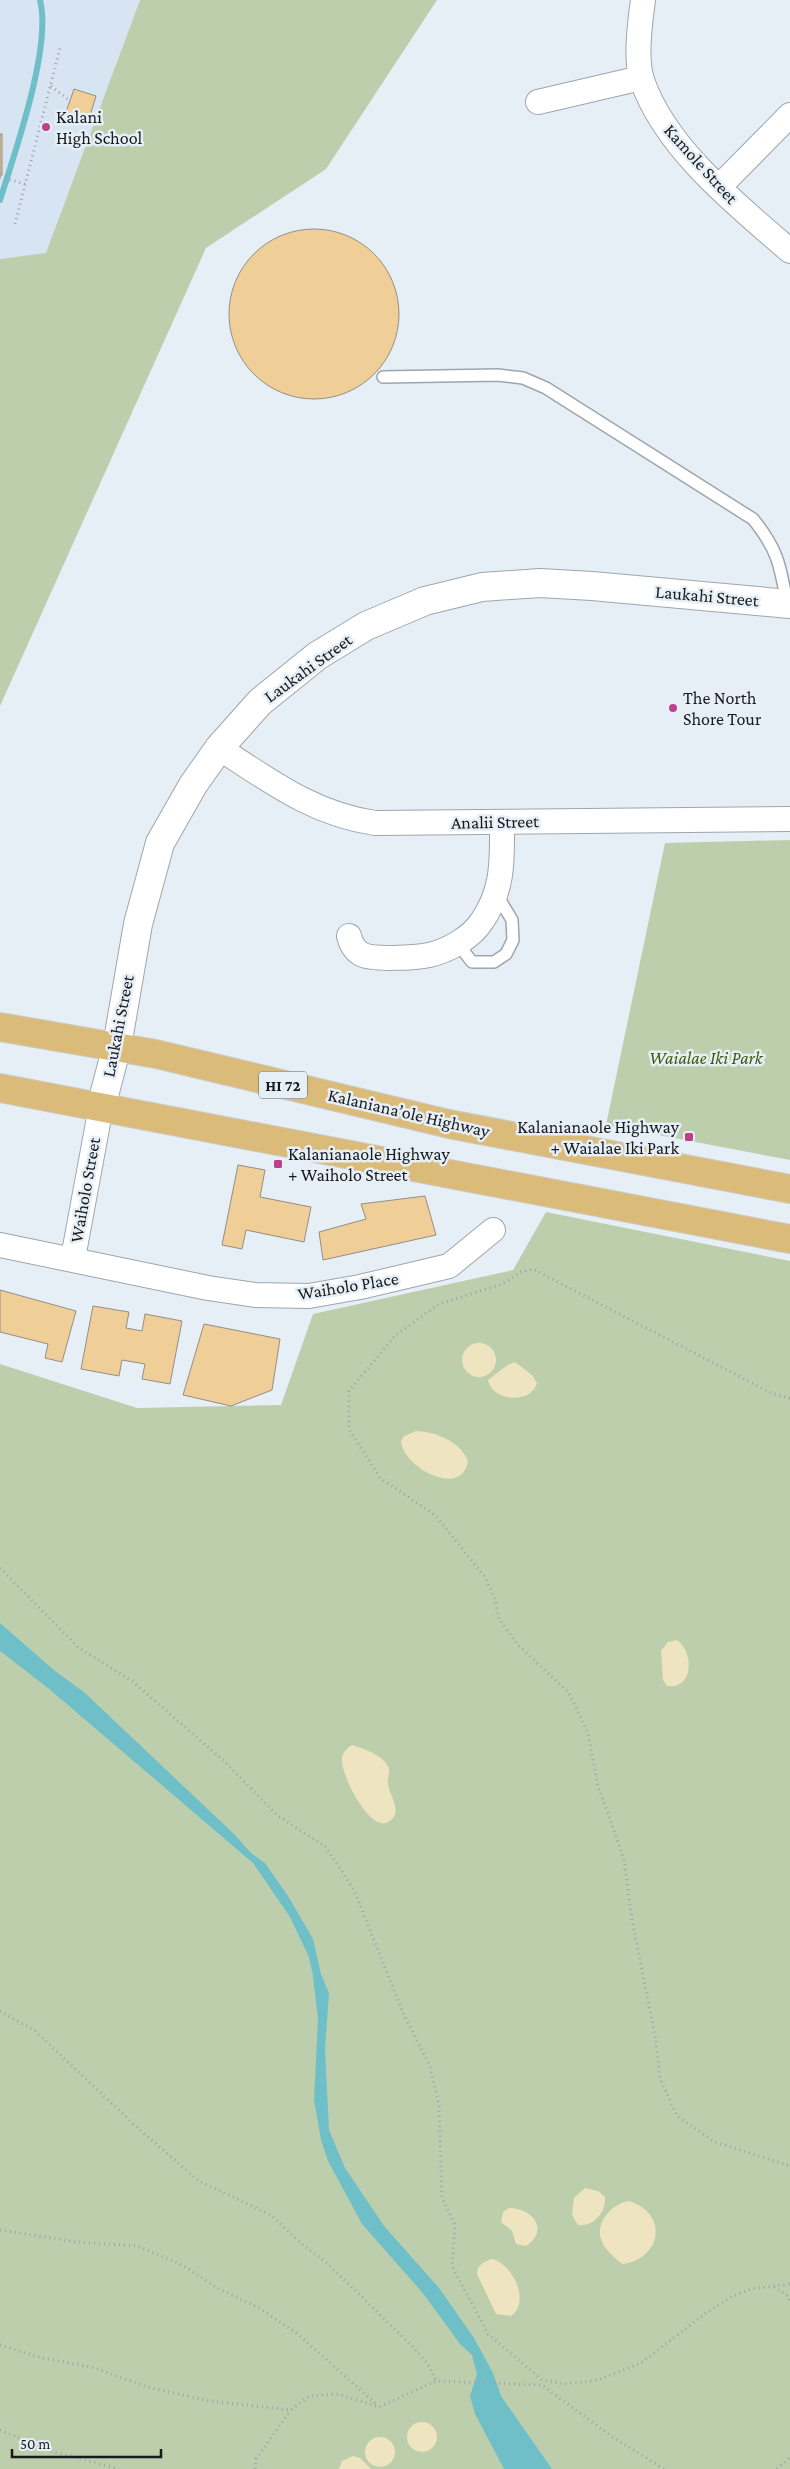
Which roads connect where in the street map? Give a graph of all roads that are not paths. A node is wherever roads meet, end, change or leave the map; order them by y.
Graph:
1 (643, 0) edge
2 (641, 78) junction
3 (538, 102) dead end
4 (790, 115) edge
5 (719, 187) junction
6 (790, 251) edge
7 (383, 377) dead end
8 (789, 603) edge
9 (219, 748) junction
10 (790, 819) edge
11 (502, 822) junction
12 (497, 896) junction
13 (349, 936) dead end
14 (458, 944) junction
15 (0, 1026) edge
16 (116, 1046) junction
17 (0, 1088) edge
18 (101, 1107) junction
19 (790, 1190) edge
20 (492, 1230) dead end
21 (790, 1239) edge
22 (0, 1244) edge
23 (73, 1258) junction

1 - 2 street, Kamole Street
2 - 3 street
2 - 5 street, Kamole Street
4 - 5 street
5 - 6 street, Kamole Street
7 - 8 lane
8 - 9 street, Laukahi Street
9 - 11 street, Analii Street
9 - 16 street, Laukahi Street
10 - 11 street, Analii Street
11 - 12 street
12 - 14 street
12 - 14 lane
13 - 14 street
15 - 16 highway, Kalaniana’ole Highway / HI 72
16 - 18 street, Laukahi Street
16 - 19 highway, Kalaniana’ole Highway / HI 72
17 - 18 highway
18 - 21 highway
18 - 23 street, Waiholo Street
20 - 23 street, Waiholo Place
22 - 23 street, Waiholo Street

